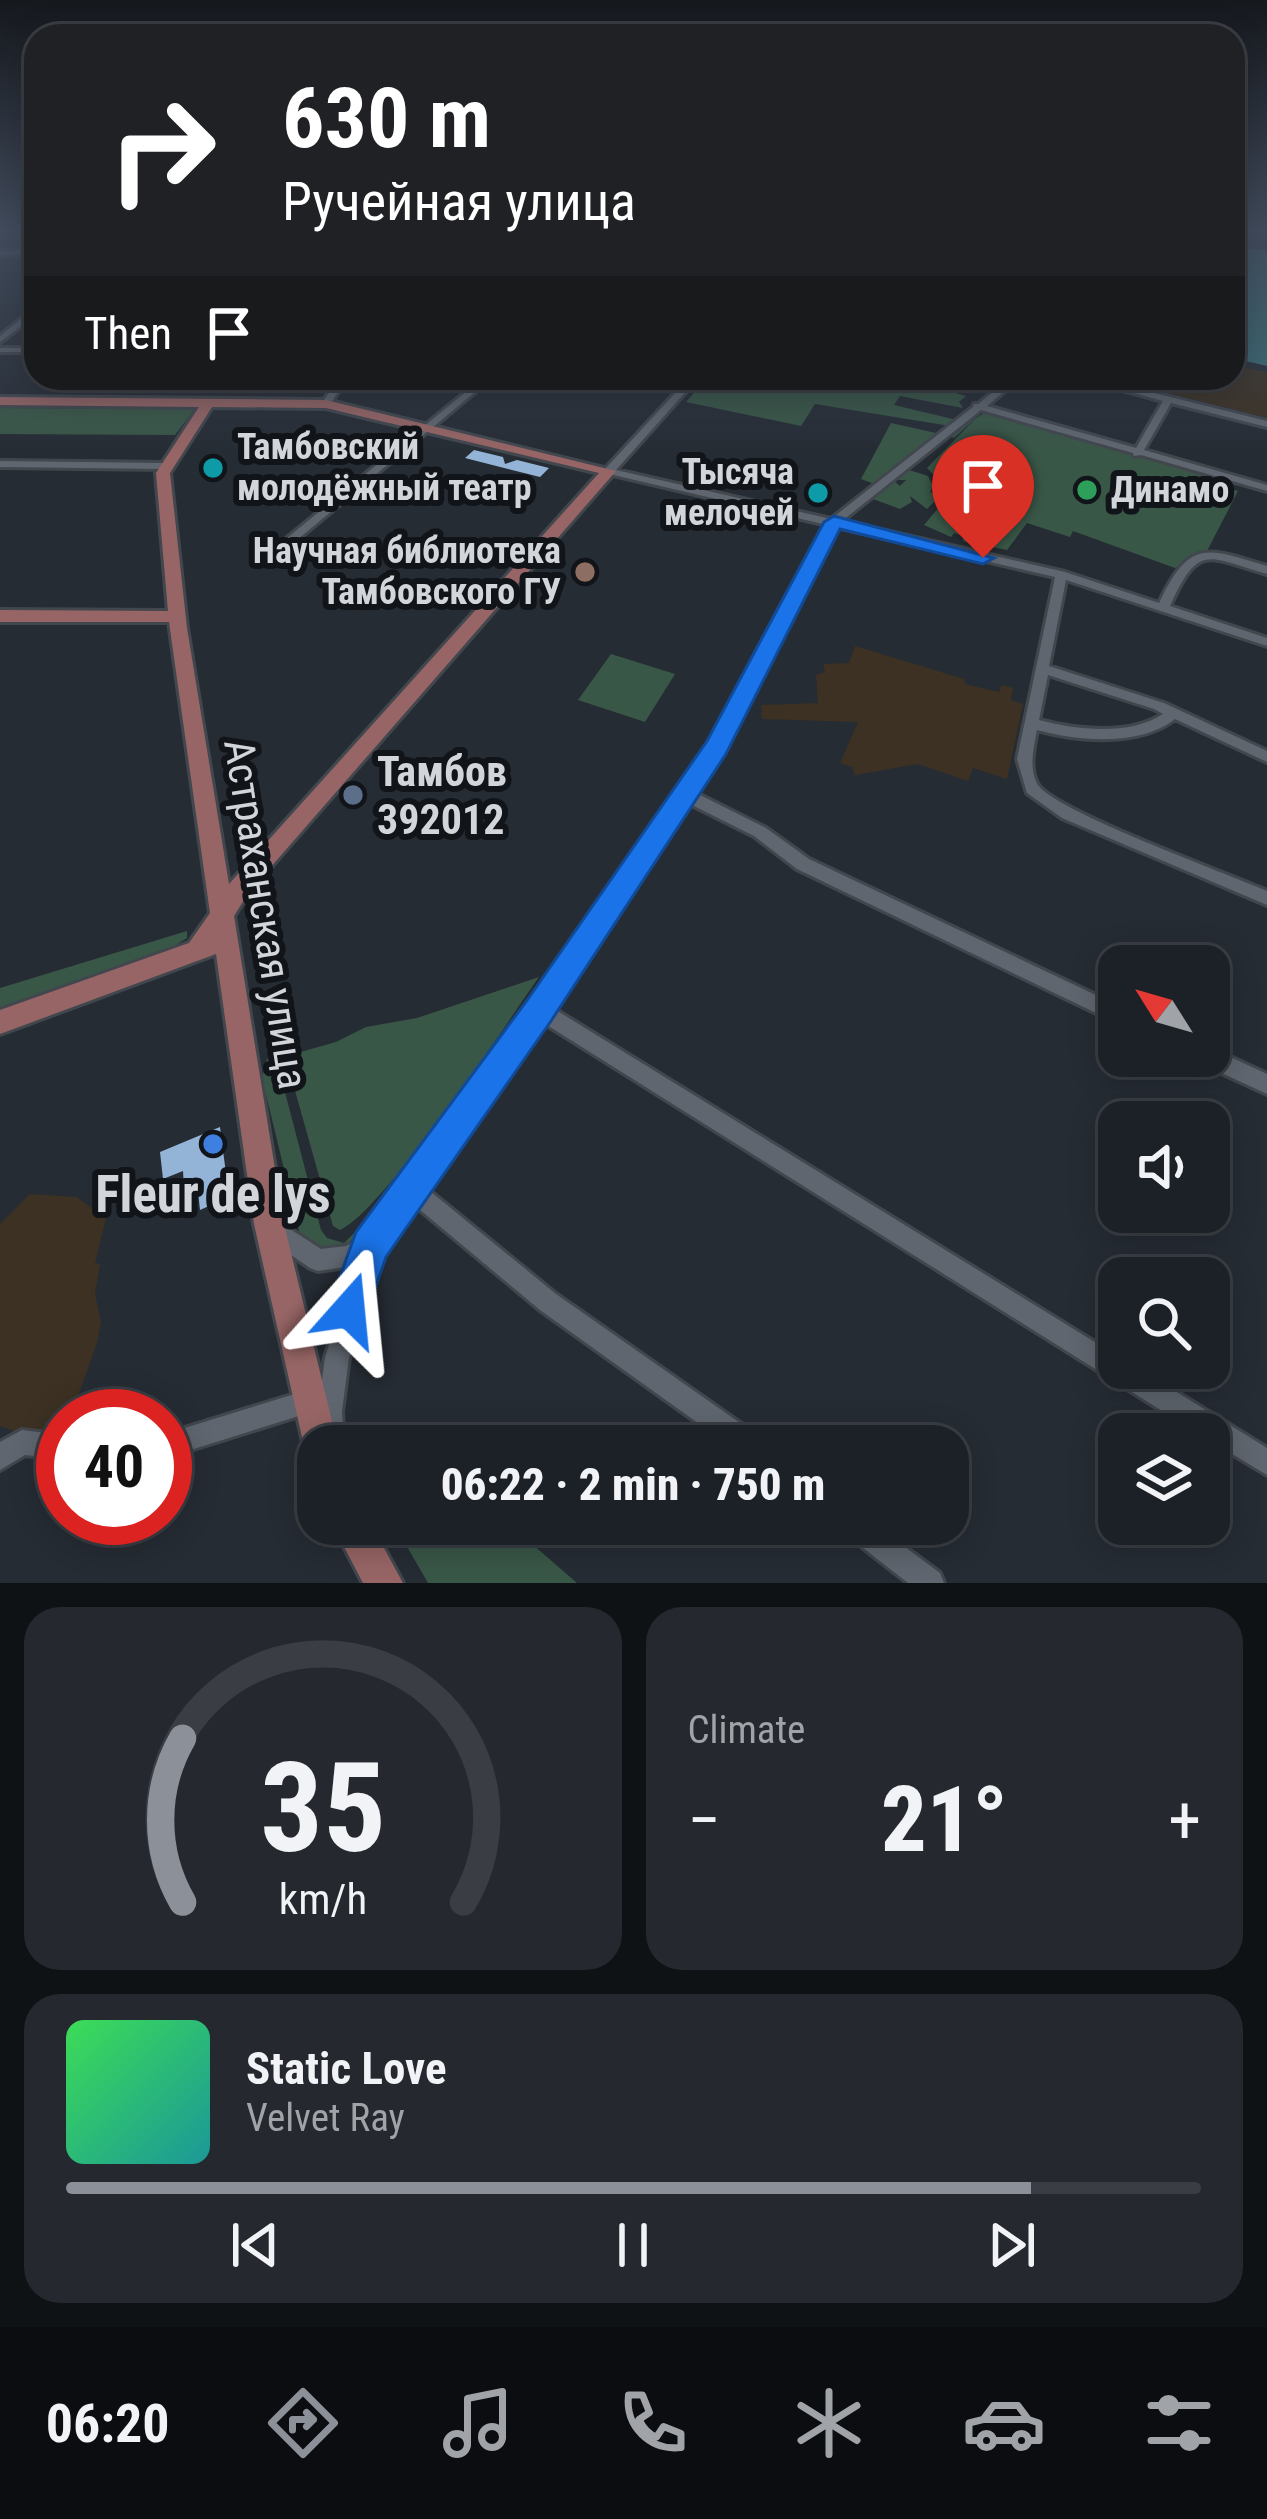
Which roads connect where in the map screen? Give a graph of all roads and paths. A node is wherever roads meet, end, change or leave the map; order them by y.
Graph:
1 (24, 321) edge
2 (0, 340) edge
3 (335, 390) edge
4 (473, 390) edge
5 (683, 390) edge
6 (999, 390) edge
7 (1132, 390) edge
8 (1169, 399) junction
9 (0, 401) edge
10 (208, 403) junction
11 (326, 404) junction
12 (977, 406) junction
13 (1267, 424) edge
14 (425, 428) junction
15 (1137, 454) junction
16 (0, 464) edge
17 (165, 466) junction
18 (608, 471) junction
19 (1267, 488) edge
20 (834, 522) junction
21 (265, 562) dead end
22 (1267, 570) edge
23 (1061, 575) junction
24 (1163, 608) junction
25 (0, 616) edge
26 (177, 617) junction
27 (1267, 643) edge
28 (1041, 668) junction
29 (1174, 713) junction
30 (1031, 723) junction
31 (1267, 757) edge
32 (686, 795) junction
33 (1267, 898) edge
34 (222, 928) junction
35 (1098, 1005) edge
36 (539, 1010) junction
37 (0, 1022) edge
38 (1230, 1067) edge
39 (1267, 1084) edge
40 (412, 1190) junction
41 (269, 1224) junction
42 (370, 1246) junction
43 (314, 1401) junction
44 (318, 1425) edge
45 (331, 1425) edge
46 (721, 1425) edge
47 (192, 1438) edge
48 (36, 1444) edge
49 (0, 1456) edge
50 (1267, 1462) edge
51 (360, 1545) edge
52 (880, 1545) edge
53 (376, 1579) edge
54 (930, 1583) edge

1 - 2 street
3 - 11 street
4 - 14 street
5 - 18 street
6 - 12 street
7 - 8 street
8 - 13 street
8 - 15 street
9 - 10 main road
10 - 11 main road
10 - 17 main road
11 - 14 main road
12 - 15 street
12 - 20 street
14 - 18 main road
14 - 21 street
15 - 19 street
16 - 17 street
17 - 26 main road, Астраханская улица
18 - 20 street
18 - 34 main road
20 - 23 street
20 - 32 street
22 - 24 street
23 - 24 street
23 - 28 street
24 - 27 street
25 - 26 main road
26 - 34 main road, Астраханская улица
28 - 29 street
28 - 30 street
29 - 30 street
29 - 31 street
30 - 33 street
32 - 35 street
32 - 36 street
34 - 37 main road
34 - 41 main road, Астраханская улица
36 - 40 street
36 - 50 street
38 - 39 street
40 - 42 street
40 - 46 street
41 - 42 street
41 - 43 main road, Астраханская улица
42 - 45 street
43 - 44 main road, Астраханская улица
43 - 47 street
48 - 49 street
51 - 53 main road
52 - 54 street

